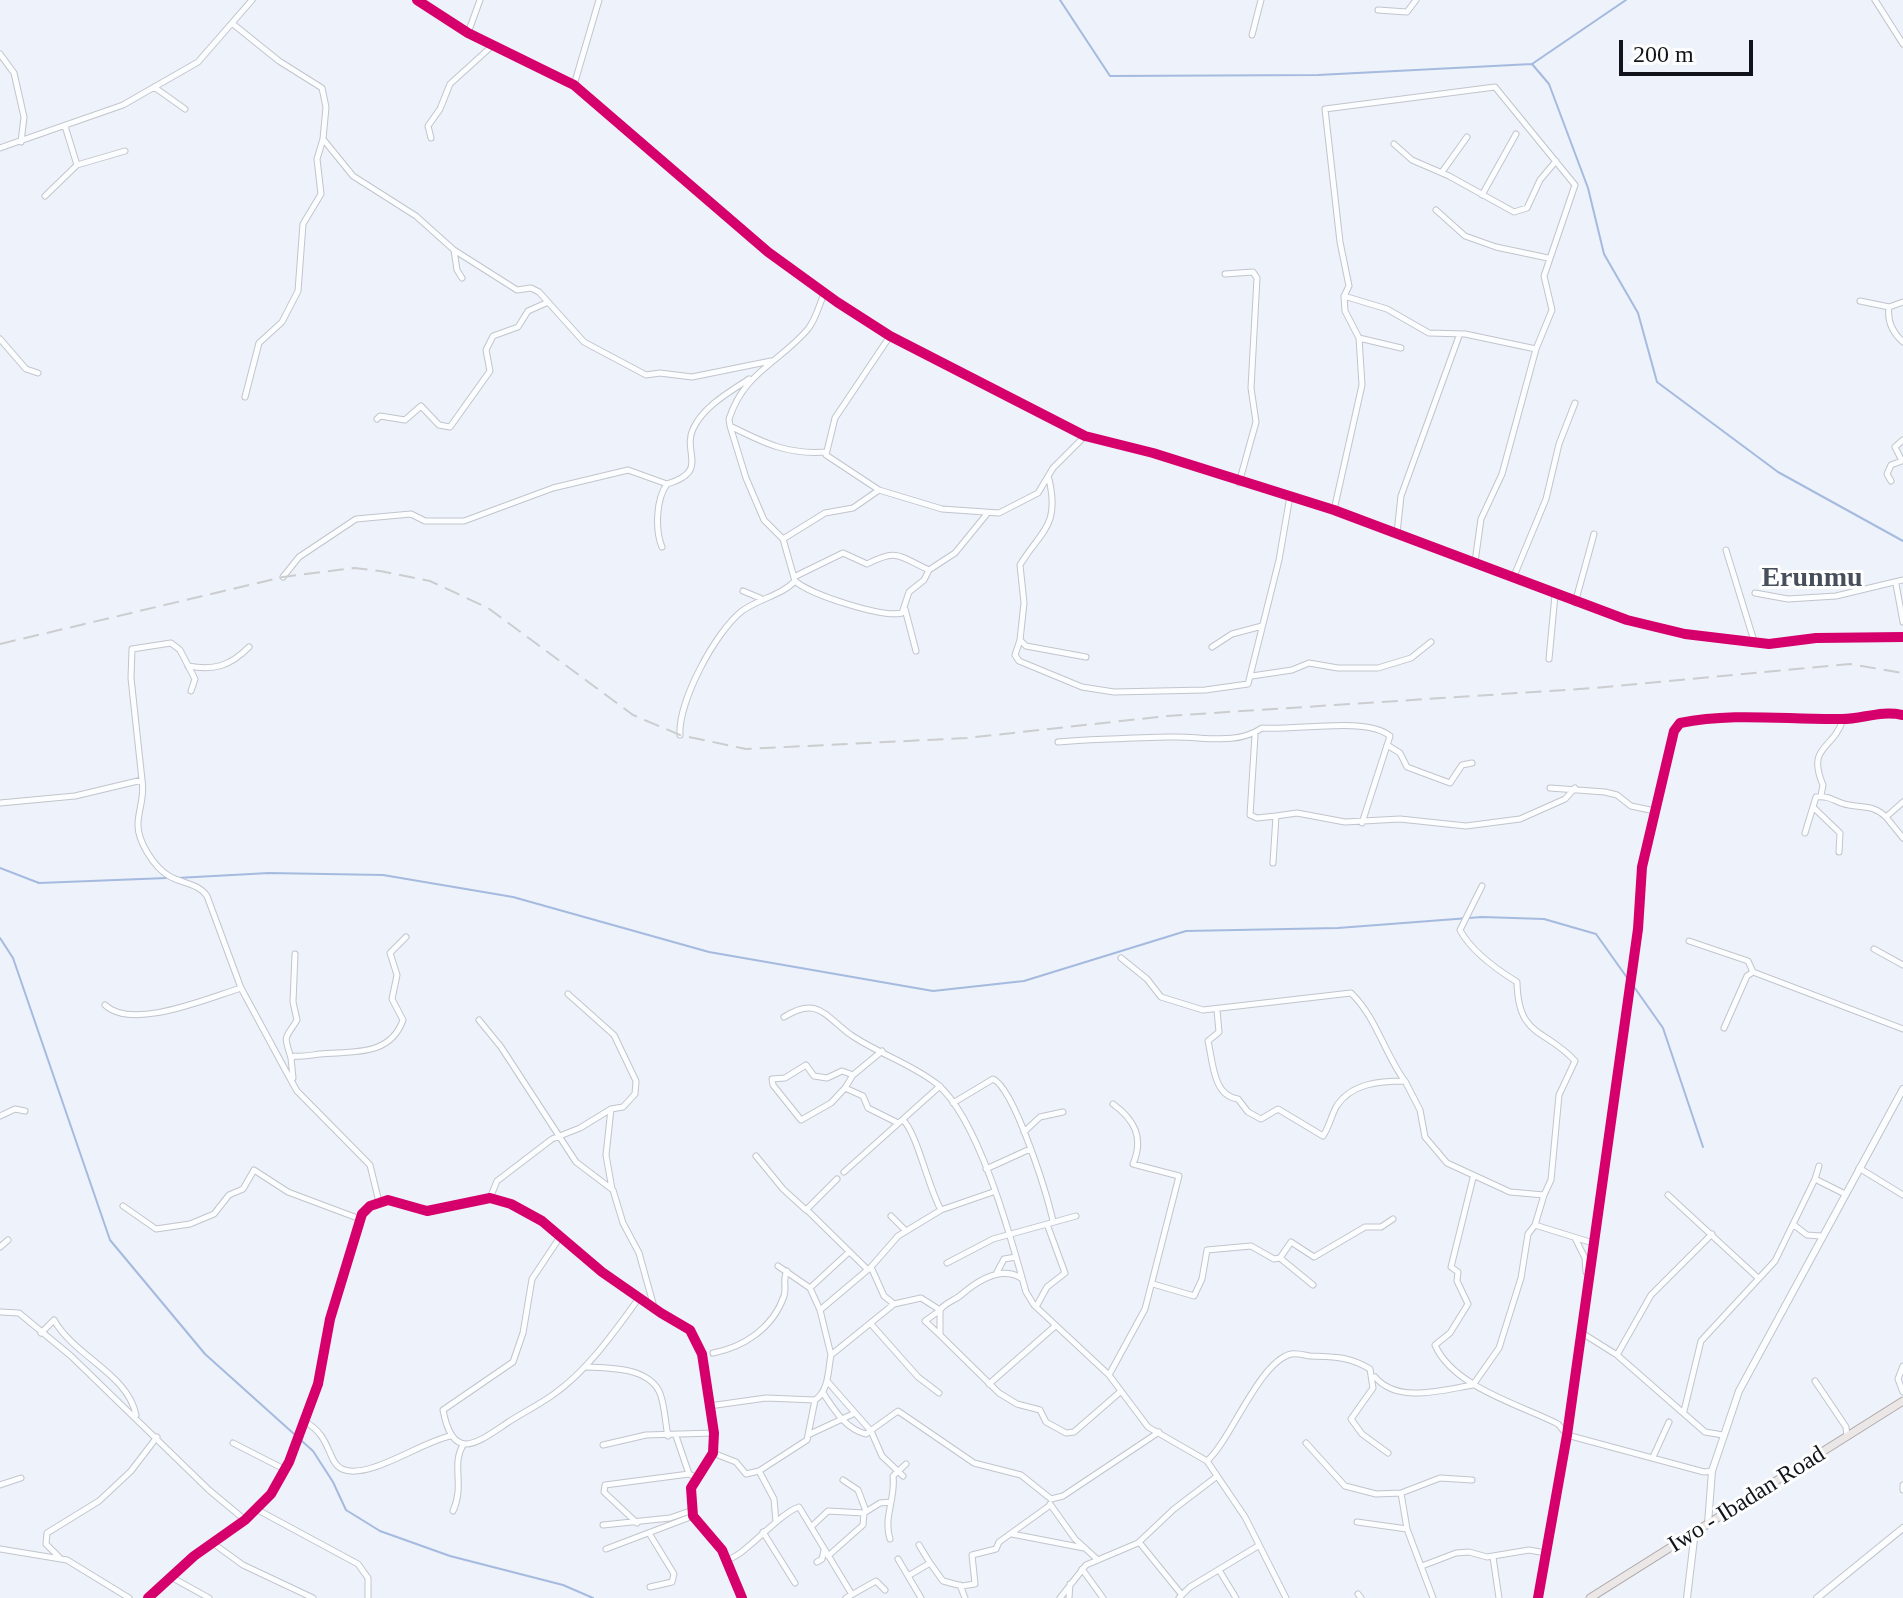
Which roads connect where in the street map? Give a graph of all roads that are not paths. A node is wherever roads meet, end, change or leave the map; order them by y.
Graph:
1 (252, 0) edge
2 (417, 0) edge
3 (480, 0) edge
4 (599, 0) edge
5 (1261, 0) edge
6 (1416, 0) edge
7 (1875, 0) edge
8 (1378, 10) dead end
9 (233, 24) junction
10 (468, 33) junction
11 (1252, 35) dead end
12 (1903, 44) edge
13 (493, 45) junction
14 (0, 54) edge
15 (574, 85) junction
16 (154, 87) junction
17 (185, 109) dead end
18 (65, 126) junction
19 (1516, 134) dead end
20 (1467, 137) dead end
21 (431, 138) dead end
22 (323, 139) junction
23 (21, 142) junction
24 (1394, 144) dead end
25 (0, 148) edge
26 (125, 151) dead end
27 (1556, 161) junction
28 (77, 165) junction
29 (1442, 172) junction
30 (1482, 195) junction
31 (45, 196) dead end
32 (1436, 210) dead end
33 (454, 250) junction
34 (1548, 258) junction
35 (1225, 274) dead end
36 (462, 278) dead end
37 (825, 293) junction
38 (1344, 296) junction
39 (1860, 301) dead end
40 (1903, 302) edge
41 (546, 303) junction
42 (1889, 307) junction
43 (890, 336) junction
44 (1459, 336) junction
45 (1359, 338) junction
46 (0, 339) edge
47 (1903, 342) edge
48 (1401, 348) dead end
49 (1536, 349) junction
50 (771, 361) junction
51 (38, 373) dead end
52 (749, 378) junction
53 (245, 397) dead end
54 (1575, 403) dead end
55 (377, 419) dead end
56 (730, 426) junction
57 (1085, 436) junction
58 (1903, 440) edge
59 (826, 452) junction
60 (1048, 478) junction
61 (1891, 481) dead end
62 (1239, 483) junction
63 (667, 484) junction
64 (879, 490) junction
65 (1290, 496) junction
66 (1334, 510) junction
67 (986, 515) junction
68 (1397, 533) junction
69 (1594, 534) dead end
70 (783, 539) junction
71 (662, 547) dead end
72 (1726, 550) dead end
73 (1475, 562) junction
74 (929, 570) junction
75 (1514, 576) junction
76 (283, 577) dead end
77 (796, 579) junction
78 (1903, 580) edge
79 (1896, 583) junction
80 (743, 591) dead end
81 (1755, 593) dead end
82 (1555, 595) junction
83 (761, 598) junction
84 (1575, 603) junction
85 (905, 608) junction
86 (1903, 622) edge
87 (1263, 625) junction
88 (1903, 637) edge
89 (1020, 640) junction
90 (1754, 641) junction
91 (1431, 642) dead end
92 (249, 647) dead end
93 (1212, 647) dead end
94 (916, 651) dead end
95 (1086, 657) dead end
96 (1549, 659) dead end
97 (188, 666) junction
98 (1251, 676) junction
99 (191, 691) dead end
100 (1903, 715) edge
101 (1843, 719) junction
102 (680, 735) dead end
103 (1255, 735) junction
104 (1058, 742) dead end
105 (1387, 745) junction
106 (1472, 763) dead end
107 (142, 780) junction
108 (1550, 788) dead end
109 (1575, 788) junction
110 (1821, 796) junction
111 (1903, 802) edge
112 (0, 803) edge
113 (1813, 806) junction
114 (1655, 811) junction
115 (1276, 816) junction
116 (1886, 817) junction
117 (1362, 823) junction
118 (1805, 833) dead end
119 (1903, 838) edge
120 (1839, 852) dead end
121 (1273, 863) dead end
122 (1482, 886) dead end
123 (406, 937) dead end
124 (1689, 941) dead end
125 (1874, 949) dead end
126 (295, 954) dead end
127 (1121, 958) dead end
128 (1903, 965) edge
129 (1753, 972) junction
130 (241, 988) junction
131 (568, 994) dead end
132 (105, 1005) dead end
133 (1217, 1010) junction
134 (784, 1017) dead end
135 (479, 1020) dead end
136 (1724, 1028) dead end
137 (1903, 1029) edge
138 (882, 1051) junction
139 (291, 1058) junction
140 (853, 1075) junction
141 (293, 1079) junction
142 (1405, 1081) junction
143 (940, 1086) junction
144 (845, 1088) junction
145 (1903, 1089) edge
146 (953, 1103) junction
147 (1113, 1104) dead end
148 (611, 1109) junction
149 (25, 1111) dead end
150 (1063, 1112) dead end
151 (0, 1116) edge
152 (900, 1122) junction
153 (1023, 1132) junction
154 (557, 1137) junction
155 (1030, 1149) junction
156 (756, 1156) dead end
157 (1819, 1166) dead end
158 (1859, 1168) junction
159 (986, 1169) junction
160 (844, 1172) dead end
161 (1473, 1178) junction
162 (837, 1179) dead end
163 (1815, 1179) junction
164 (613, 1190) junction
165 (993, 1192) junction
166 (1845, 1194) junction
167 (1544, 1195) junction
168 (1668, 1195) dead end
169 (1903, 1195) edge
170 (490, 1198) junction
171 (379, 1202) junction
172 (123, 1206) dead end
173 (806, 1210) junction
174 (941, 1210) junction
175 (891, 1216) dead end
176 (1076, 1216) dead end
177 (360, 1219) junction
178 (1393, 1219) dead end
179 (1050, 1222) junction
180 (1794, 1224) junction
181 (1535, 1225) junction
182 (906, 1231) junction
183 (1712, 1234) junction
184 (1007, 1235) junction
185 (1821, 1236) junction
186 (560, 1237) junction
187 (1575, 1239) junction
188 (8, 1240) dead end
189 (1593, 1243) junction
190 (0, 1247) edge
191 (849, 1252) junction
192 (1016, 1257) junction
193 (1280, 1258) junction
194 (947, 1263) dead end
195 (778, 1266) dead end
196 (868, 1267) junction
197 (787, 1271) junction
198 (997, 1274) junction
199 (1757, 1277) junction
200 (1022, 1278) junction
201 (1588, 1281) junction
202 (1153, 1284) junction
203 (1313, 1285) dead end
204 (810, 1288) junction
205 (639, 1298) junction
206 (894, 1304) junction
207 (1036, 1307) junction
208 (654, 1308) junction
209 (820, 1310) junction
210 (940, 1310) junction
211 (0, 1312) edge
212 (871, 1324) junction
213 (1055, 1326) junction
214 (41, 1333) junction
215 (1582, 1333) junction
216 (940, 1335) junction
217 (713, 1353) dead end
218 (831, 1355) junction
219 (1617, 1355) junction
220 (1903, 1366) edge
221 (585, 1367) junction
222 (1372, 1374) junction
223 (1109, 1375) junction
224 (827, 1381) junction
225 (1815, 1381) dead end
226 (1901, 1381) edge
227 (989, 1384) junction
228 (1473, 1385) junction
229 (1120, 1392) junction
230 (1903, 1392) edge
231 (823, 1393) junction
232 (939, 1393) dead end
233 (815, 1400) junction
234 (1903, 1401) edge
235 (709, 1406) junction
236 (1684, 1411) junction
237 (855, 1413) junction
238 (137, 1416) junction
239 (843, 1419) junction
240 (304, 1421) junction
241 (1669, 1422) dead end
242 (871, 1431) junction
243 (1160, 1431) junction
244 (714, 1433) junction
245 (808, 1435) junction
246 (1567, 1435) junction
247 (1723, 1435) junction
248 (451, 1436) junction
249 (668, 1436) junction
250 (676, 1436) junction
251 (157, 1437) junction
252 (1847, 1438) junction
253 (233, 1443) dead end
254 (1306, 1443) dead end
255 (463, 1445) junction
256 (603, 1445) dead end
257 (713, 1453) junction
258 (1388, 1453) dead end
259 (1653, 1457) junction
260 (1207, 1461) junction
261 (906, 1464) dead end
262 (284, 1469) junction
263 (759, 1471) junction
264 (1712, 1471) junction
265 (900, 1474) junction
266 (692, 1476) junction
267 (1216, 1477) junction
268 (21, 1478) dead end
269 (843, 1480) dead end
270 (1472, 1480) dead end
271 (0, 1485) edge
272 (1401, 1493) junction
273 (891, 1502) junction
274 (1050, 1503) junction
275 (256, 1509) junction
276 (453, 1511) dead end
277 (865, 1512) junction
278 (693, 1513) junction
279 (245, 1520) junction
280 (1357, 1522) dead end
281 (637, 1523) junction
282 (776, 1523) junction
283 (1708, 1524) junction
284 (603, 1525) dead end
285 (811, 1527) junction
286 (1903, 1528) edge
287 (1407, 1529) junction
288 (1695, 1531) junction
289 (763, 1532) junction
290 (649, 1533) junction
291 (1011, 1534) junction
292 (890, 1539) dead end
293 (1139, 1542) junction
294 (214, 1544) junction
295 (919, 1545) dead end
296 (1258, 1546) junction
297 (1085, 1548) junction
298 (0, 1549) edge
299 (606, 1549) dead end
300 (824, 1549) junction
301 (1546, 1553) junction
302 (828, 1556) junction
303 (59, 1557) junction
304 (1493, 1557) junction
305 (727, 1559) junction
306 (898, 1559) dead end
307 (1098, 1560) junction
308 (817, 1562) dead end
309 (930, 1563) junction
310 (1422, 1566) junction
311 (1082, 1569) junction
312 (1219, 1570) junction
313 (908, 1576) junction
314 (171, 1577) junction
315 (795, 1583) dead end
316 (1071, 1583) junction
317 (960, 1585) junction
318 (650, 1587) dead end
319 (885, 1590) dead end
320 (849, 1596) edge
321 (1181, 1597) edge
322 (129, 1598) edge
323 (148, 1598) edge
324 (209, 1598) edge
325 (313, 1598) edge
326 (368, 1598) edge
327 (742, 1598) edge
328 (921, 1598) edge
329 (965, 1598) edge
330 (1060, 1598) edge
331 (1069, 1598) edge
332 (1103, 1598) edge
333 (1236, 1598) edge
334 (1286, 1598) edge
335 (1433, 1598) edge
336 (1499, 1598) edge
337 (1538, 1598) edge
338 (1590, 1598) edge
339 (1687, 1598) edge
340 (1817, 1598) edge

1 - 9 street
2 - 10 street
3 - 10 street
4 - 15 street
5 - 11 street
6 - 8 street
7 - 12 street
9 - 16 street
9 - 22 street
10 - 13 street
13 - 15 street
13 - 21 street
14 - 23 street
15 - 37 street
16 - 17 street
16 - 18 street
18 - 23 street
18 - 28 street
19 - 30 street
20 - 29 street
22 - 33 street
22 - 53 street
23 - 25 street
24 - 29 street
26 - 28 street
27 - 30 street
27 - 34 street
27 - 38 street
28 - 31 street
29 - 30 street
32 - 34 street
33 - 36 street
33 - 41 street
34 - 49 street
35 - 62 street
37 - 43 street
37 - 50 street
38 - 44 street
38 - 45 street
39 - 42 street
40 - 42 street
41 - 50 street
41 - 55 street
42 - 47 street
43 - 57 street
43 - 59 street
44 - 49 street
44 - 68 street
45 - 48 street
45 - 66 street
46 - 51 street
49 - 73 street
50 - 52 street
52 - 56 street
52 - 63 street
54 - 75 street
56 - 59 street
56 - 70 street
57 - 60 street
57 - 62 street
58 - 61 street
59 - 64 street
60 - 67 street
60 - 89 street
62 - 65 street
63 - 71 street
63 - 76 street
64 - 67 street
64 - 70 street
65 - 66 street
65 - 87 street
66 - 68 street
67 - 74 street
68 - 73 street
69 - 84 street
70 - 77 street
72 - 90 street
73 - 75 street
74 - 77 street
74 - 85 street
75 - 82 street
77 - 83 street
77 - 85 street
78 - 79 street
79 - 81 street
79 - 86 street
80 - 83 street
82 - 84 street
82 - 96 street
83 - 102 street
84 - 90 street
85 - 94 street
87 - 93 street
87 - 98 street
88 - 90 street
89 - 95 street
89 - 98 street
91 - 98 street
92 - 97 street
97 - 99 street
97 - 107 street
100 - 101 street
101 - 110 street
101 - 114 street
103 - 104 street
103 - 105 street
103 - 115 street
105 - 106 street
105 - 117 street
107 - 112 street
107 - 130 street
108 - 109 street
109 - 114 street
109 - 117 street
110 - 113 street
110 - 116 street
111 - 116 street
113 - 118 street
113 - 120 street
114 - 189 street
115 - 117 street
115 - 121 street
116 - 119 street
122 - 167 street
123 - 139 street
124 - 129 street
125 - 128 street
126 - 139 street
127 - 133 street
129 - 136 street
129 - 137 street
130 - 132 street
130 - 141 street
131 - 148 street
133 - 142 street
133 - 142 street
134 - 138 street
135 - 154 street
138 - 140 street
138 - 143 street
139 - 141 street
140 - 144 street
140 - 144 street
141 - 171 street
142 - 161 street
143 - 146 street
143 - 152 street
144 - 152 street
145 - 158 street
146 - 153 street
146 - 159 street
147 - 202 street
148 - 154 street
148 - 164 street
149 - 151 street
150 - 153 street
152 - 160 street
152 - 174 street
153 - 155 street
154 - 164 street
154 - 170 street
155 - 159 street
155 - 179 street
156 - 173 street
157 - 163 street
158 - 166 street
158 - 169 street
159 - 165 street
161 - 167 street
161 - 228 street
162 - 173 street
163 - 166 street
163 - 180 street
164 - 208 street
165 - 174 street
165 - 184 street
166 - 185 street
167 - 181 street
168 - 183 street
170 - 171 street
170 - 186 street
171 - 177 street
172 - 177 street
173 - 191 street
174 - 182 street
175 - 182 street
176 - 179 street
177 - 240 street
178 - 193 street
179 - 184 street
179 - 207 street
180 - 185 street
180 - 199 street
181 - 187 street
181 - 228 street
182 - 196 street
183 - 199 street
183 - 219 street
184 - 192 street
184 - 194 street
185 - 247 street
186 - 205 street
186 - 248 street
187 - 189 street
187 - 201 street
188 - 190 street
189 - 201 street
191 - 196 street
191 - 204 street
192 - 198 street
192 - 200 street
193 - 202 street
193 - 203 street
195 - 197 street
196 - 206 street
196 - 209 street
197 - 204 street
197 - 217 street
198 - 200 street
198 - 210 street
199 - 236 street
200 - 207 street
201 - 215 street
202 - 223 street
204 - 209 street
205 - 208 street
205 - 221 street
206 - 210 street
206 - 212 street
207 - 213 street
208 - 235 street
209 - 218 street
210 - 216 street
210 - 216 street
211 - 214 street
212 - 218 street
212 - 232 street
213 - 223 street
213 - 227 street
214 - 238 street
214 - 238 street
215 - 219 street
215 - 246 street
216 - 227 street
218 - 224 street
219 - 236 street
220 - 226 street
221 - 249 street
221 - 255 street
222 - 228 street
222 - 258 street
222 - 260 street
223 - 229 street
224 - 231 street
224 - 237 street
225 - 252 street
226 - 230 street
227 - 229 street
228 - 246 street
229 - 243 street
231 - 233 street
231 - 239 street
233 - 235 street
233 - 245 street
234 - 252 main road, Iwo - Ibadan Road
235 - 244 street
236 - 247 street
237 - 239 street
237 - 242 street
238 - 251 street
239 - 242 street
239 - 245 street
240 - 248 street
240 - 262 street
241 - 259 street
242 - 265 street
242 - 274 street
243 - 260 street
243 - 274 street
244 - 250 street
244 - 257 street
245 - 263 street
246 - 259 street
246 - 301 street
247 - 264 street
248 - 255 street
249 - 250 street
249 - 256 street
250 - 266 street
251 - 279 street
251 - 303 street
252 - 283 main road, Iwo - Ibadan Road
253 - 262 street
254 - 272 street
255 - 276 street
257 - 263 street
257 - 266 street
259 - 264 street
260 - 267 street
261 - 265 street
262 - 275 street
263 - 282 street
264 - 283 street
265 - 273 street
266 - 278 street
266 - 281 street
267 - 293 street
267 - 296 street
268 - 271 street
269 - 277 street
270 - 272 street
272 - 287 street
273 - 277 street
273 - 292 street
274 - 291 street
274 - 297 street
275 - 279 street
275 - 326 street
277 - 285 street
277 - 302 street
278 - 281 street
278 - 290 street
278 - 305 street
279 - 294 street
280 - 287 street
281 - 284 street
282 - 285 street
282 - 289 street
283 - 288 main road, Iwo - Ibadan Road
285 - 300 street
286 - 340 street
287 - 310 street
288 - 338 main road, Iwo - Ibadan Road
288 - 339 street
289 - 305 street
289 - 315 street
290 - 299 street
290 - 318 street
291 - 297 street
291 - 317 street
293 - 307 street
293 - 321 street
294 - 314 street
294 - 325 street
295 - 309 street
296 - 312 street
296 - 334 street
297 - 307 street
298 - 303 street
300 - 302 street
300 - 308 street
301 - 304 street
301 - 337 street
302 - 320 street
303 - 322 street
304 - 310 street
304 - 336 street
305 - 327 street
306 - 313 street
307 - 311 street
309 - 313 street
309 - 317 street
310 - 335 street
311 - 316 street
311 - 332 street
312 - 321 street
312 - 333 street
313 - 328 street
314 - 323 street
314 - 324 street
316 - 330 street
316 - 331 street
317 - 329 street
319 - 320 street

